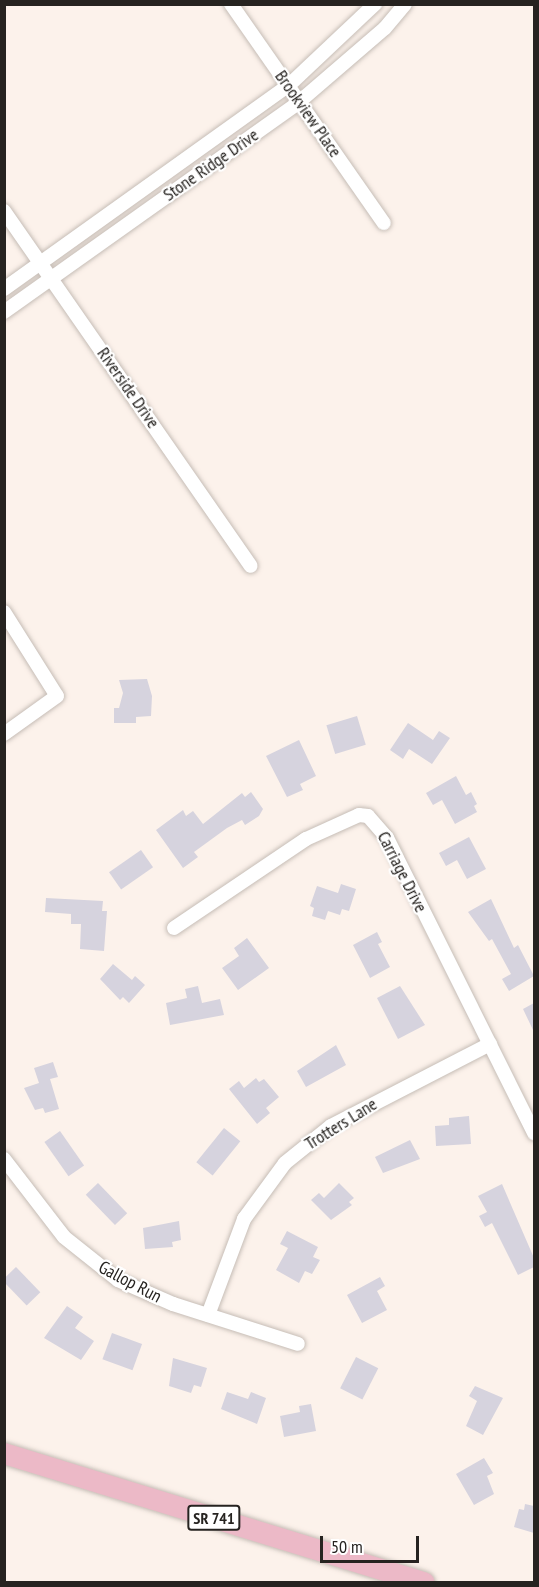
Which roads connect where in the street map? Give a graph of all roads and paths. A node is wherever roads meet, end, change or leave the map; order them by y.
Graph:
1 (231, 4) edge
2 (375, 4) edge
3 (405, 4) edge
4 (288, 86) junction
5 (299, 102) junction
6 (4, 211) edge
7 (384, 223) dead end
8 (42, 263) junction
9 (52, 278) junction
10 (4, 289) edge
11 (4, 312) edge
12 (251, 566) dead end
13 (4, 612) edge
14 (4, 734) edge
15 (174, 928) dead end
16 (490, 1044) junction
17 (534, 1133) edge
18 (4, 1159) edge
19 (208, 1315) junction
20 (298, 1344) dead end
21 (4, 1453) edge
22 (424, 1582) edge

1 - 4 street, Brookview Place
2 - 4 street, Stone Ridge Drive
3 - 5 street, Stone Ridge Drive
4 - 5 street, Brookview Place
4 - 8 street, Stone Ridge Drive
5 - 7 street, Brookview Place
5 - 9 street, Stone Ridge Drive
6 - 8 street, Riverside Drive
8 - 9 street, Riverside Drive
8 - 10 street, Stone Ridge Drive
9 - 11 street, Stone Ridge Drive
9 - 12 street, Riverside Drive
13 - 14 street
15 - 16 street, Carriage Drive
16 - 17 street, Carriage Drive
16 - 19 street, Trotters Lane
18 - 19 street, Gallop Run
19 - 20 street, Gallop Run
21 - 22 main road, SR 741

